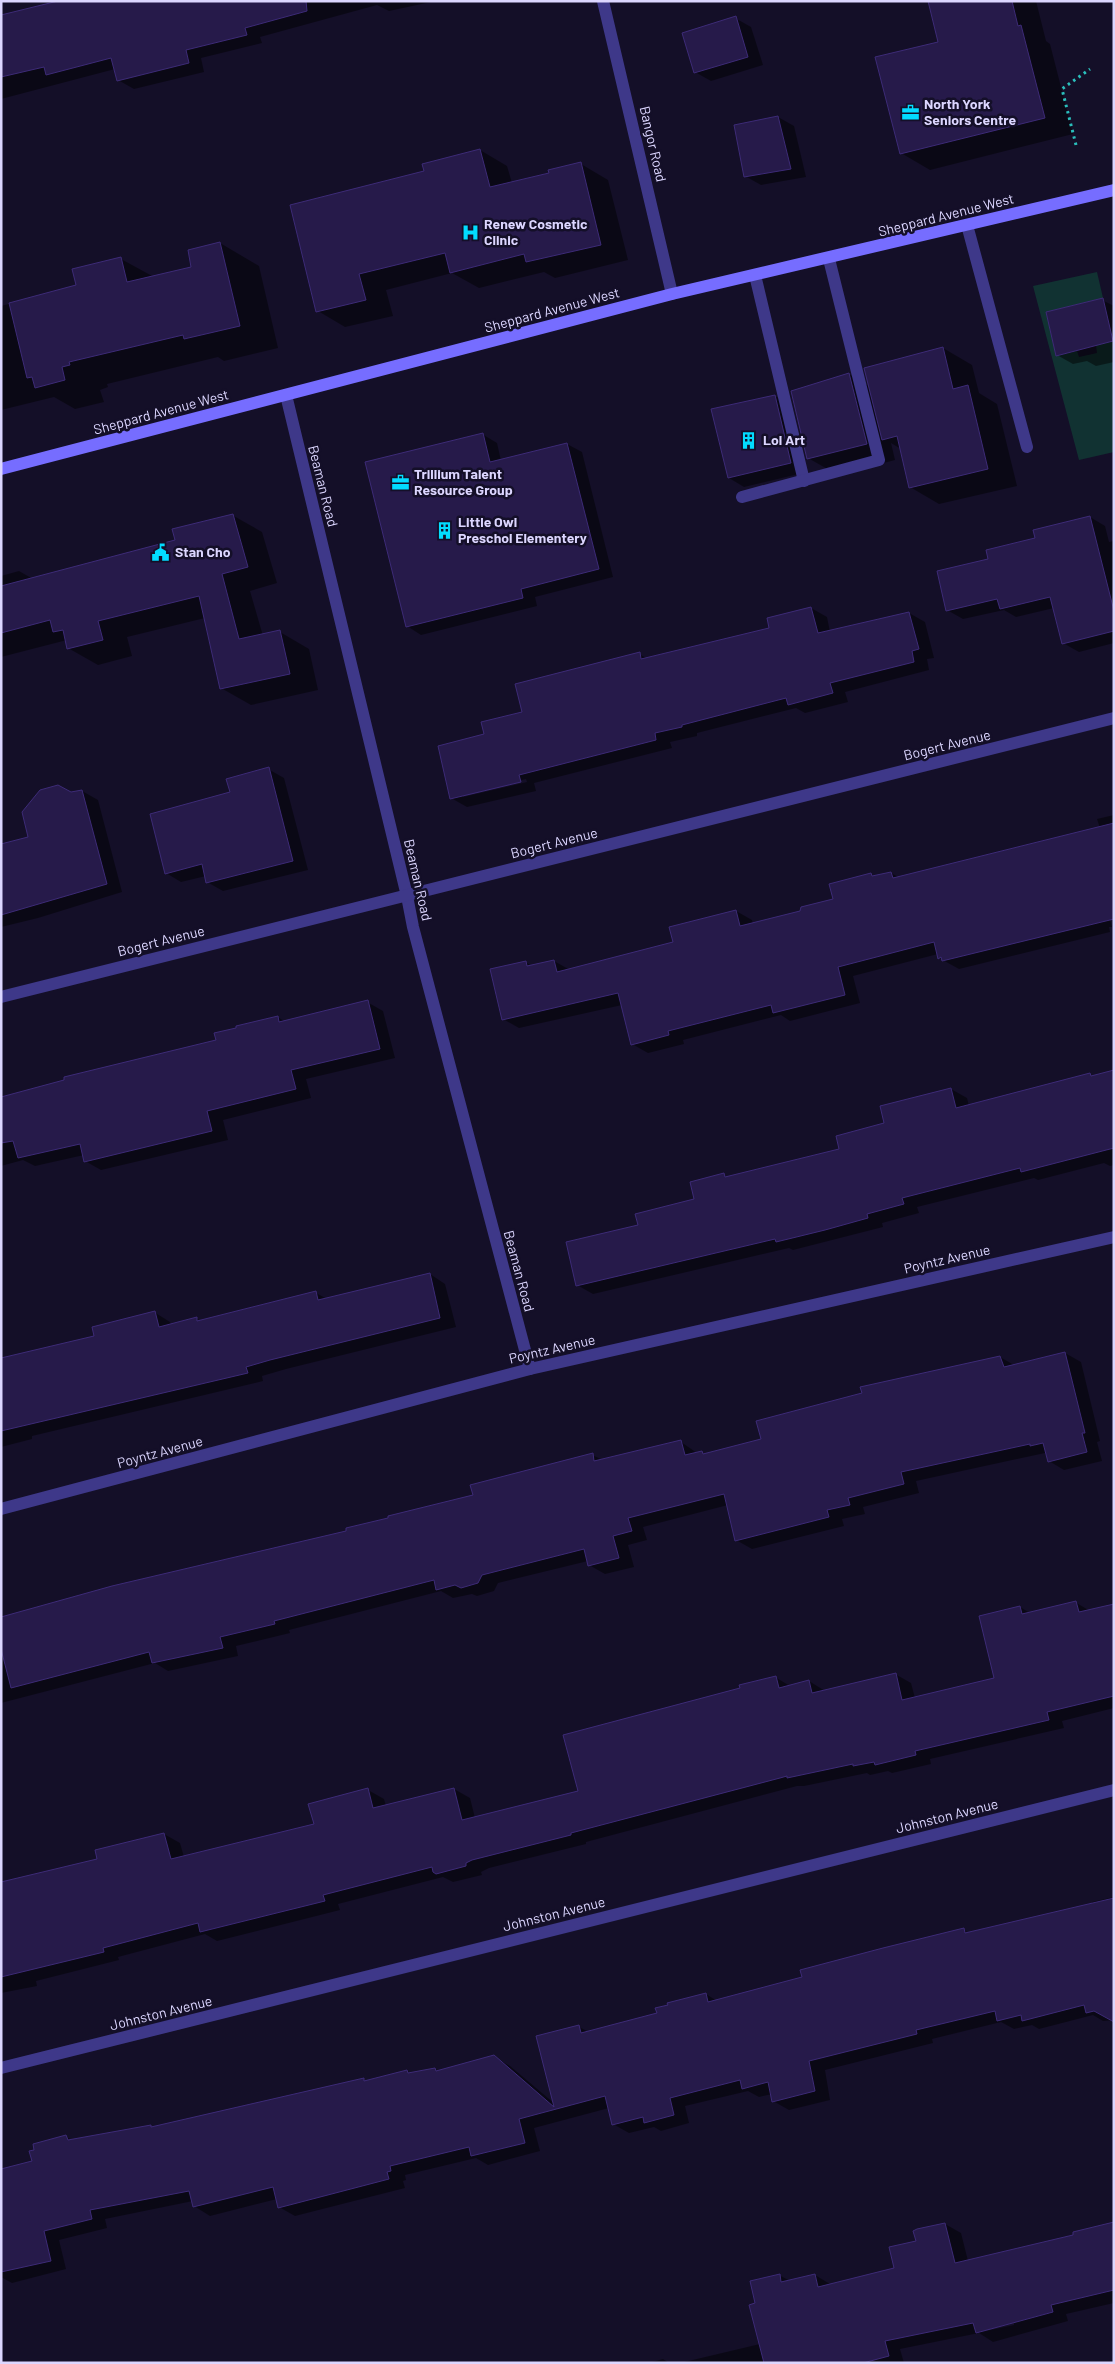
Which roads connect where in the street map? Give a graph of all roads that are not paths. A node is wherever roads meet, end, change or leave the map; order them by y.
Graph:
1 (603, 1) edge
2 (1114, 190) edge
3 (967, 225) junction
4 (829, 258) junction
5 (755, 275) junction
6 (672, 294) junction
7 (286, 395) junction
8 (1026, 447) dead end
9 (1, 469) edge
10 (804, 480) junction
11 (742, 497) dead end
12 (1114, 718) edge
13 (407, 896) junction
14 (1, 997) edge
15 (1114, 1237) edge
16 (530, 1369) junction
17 (1, 1509) edge
18 (1114, 1790) edge
19 (1, 2068) edge

1 - 6 street, Bangor Road
2 - 3 main road, Sheppard Avenue West
3 - 4 main road, Sheppard Avenue West
3 - 8 street
4 - 5 main road, Sheppard Avenue West
4 - 10 street
5 - 6 main road, Sheppard Avenue West
5 - 10 street
6 - 7 main road, Sheppard Avenue West
7 - 9 main road, Sheppard Avenue West
7 - 13 street, Beaman Road
10 - 11 street
12 - 13 street, Bogert Avenue
13 - 14 street, Bogert Avenue
13 - 16 street, Beaman Road
15 - 16 street, Poyntz Avenue
16 - 17 street, Poyntz Avenue
18 - 19 street, Johnston Avenue

